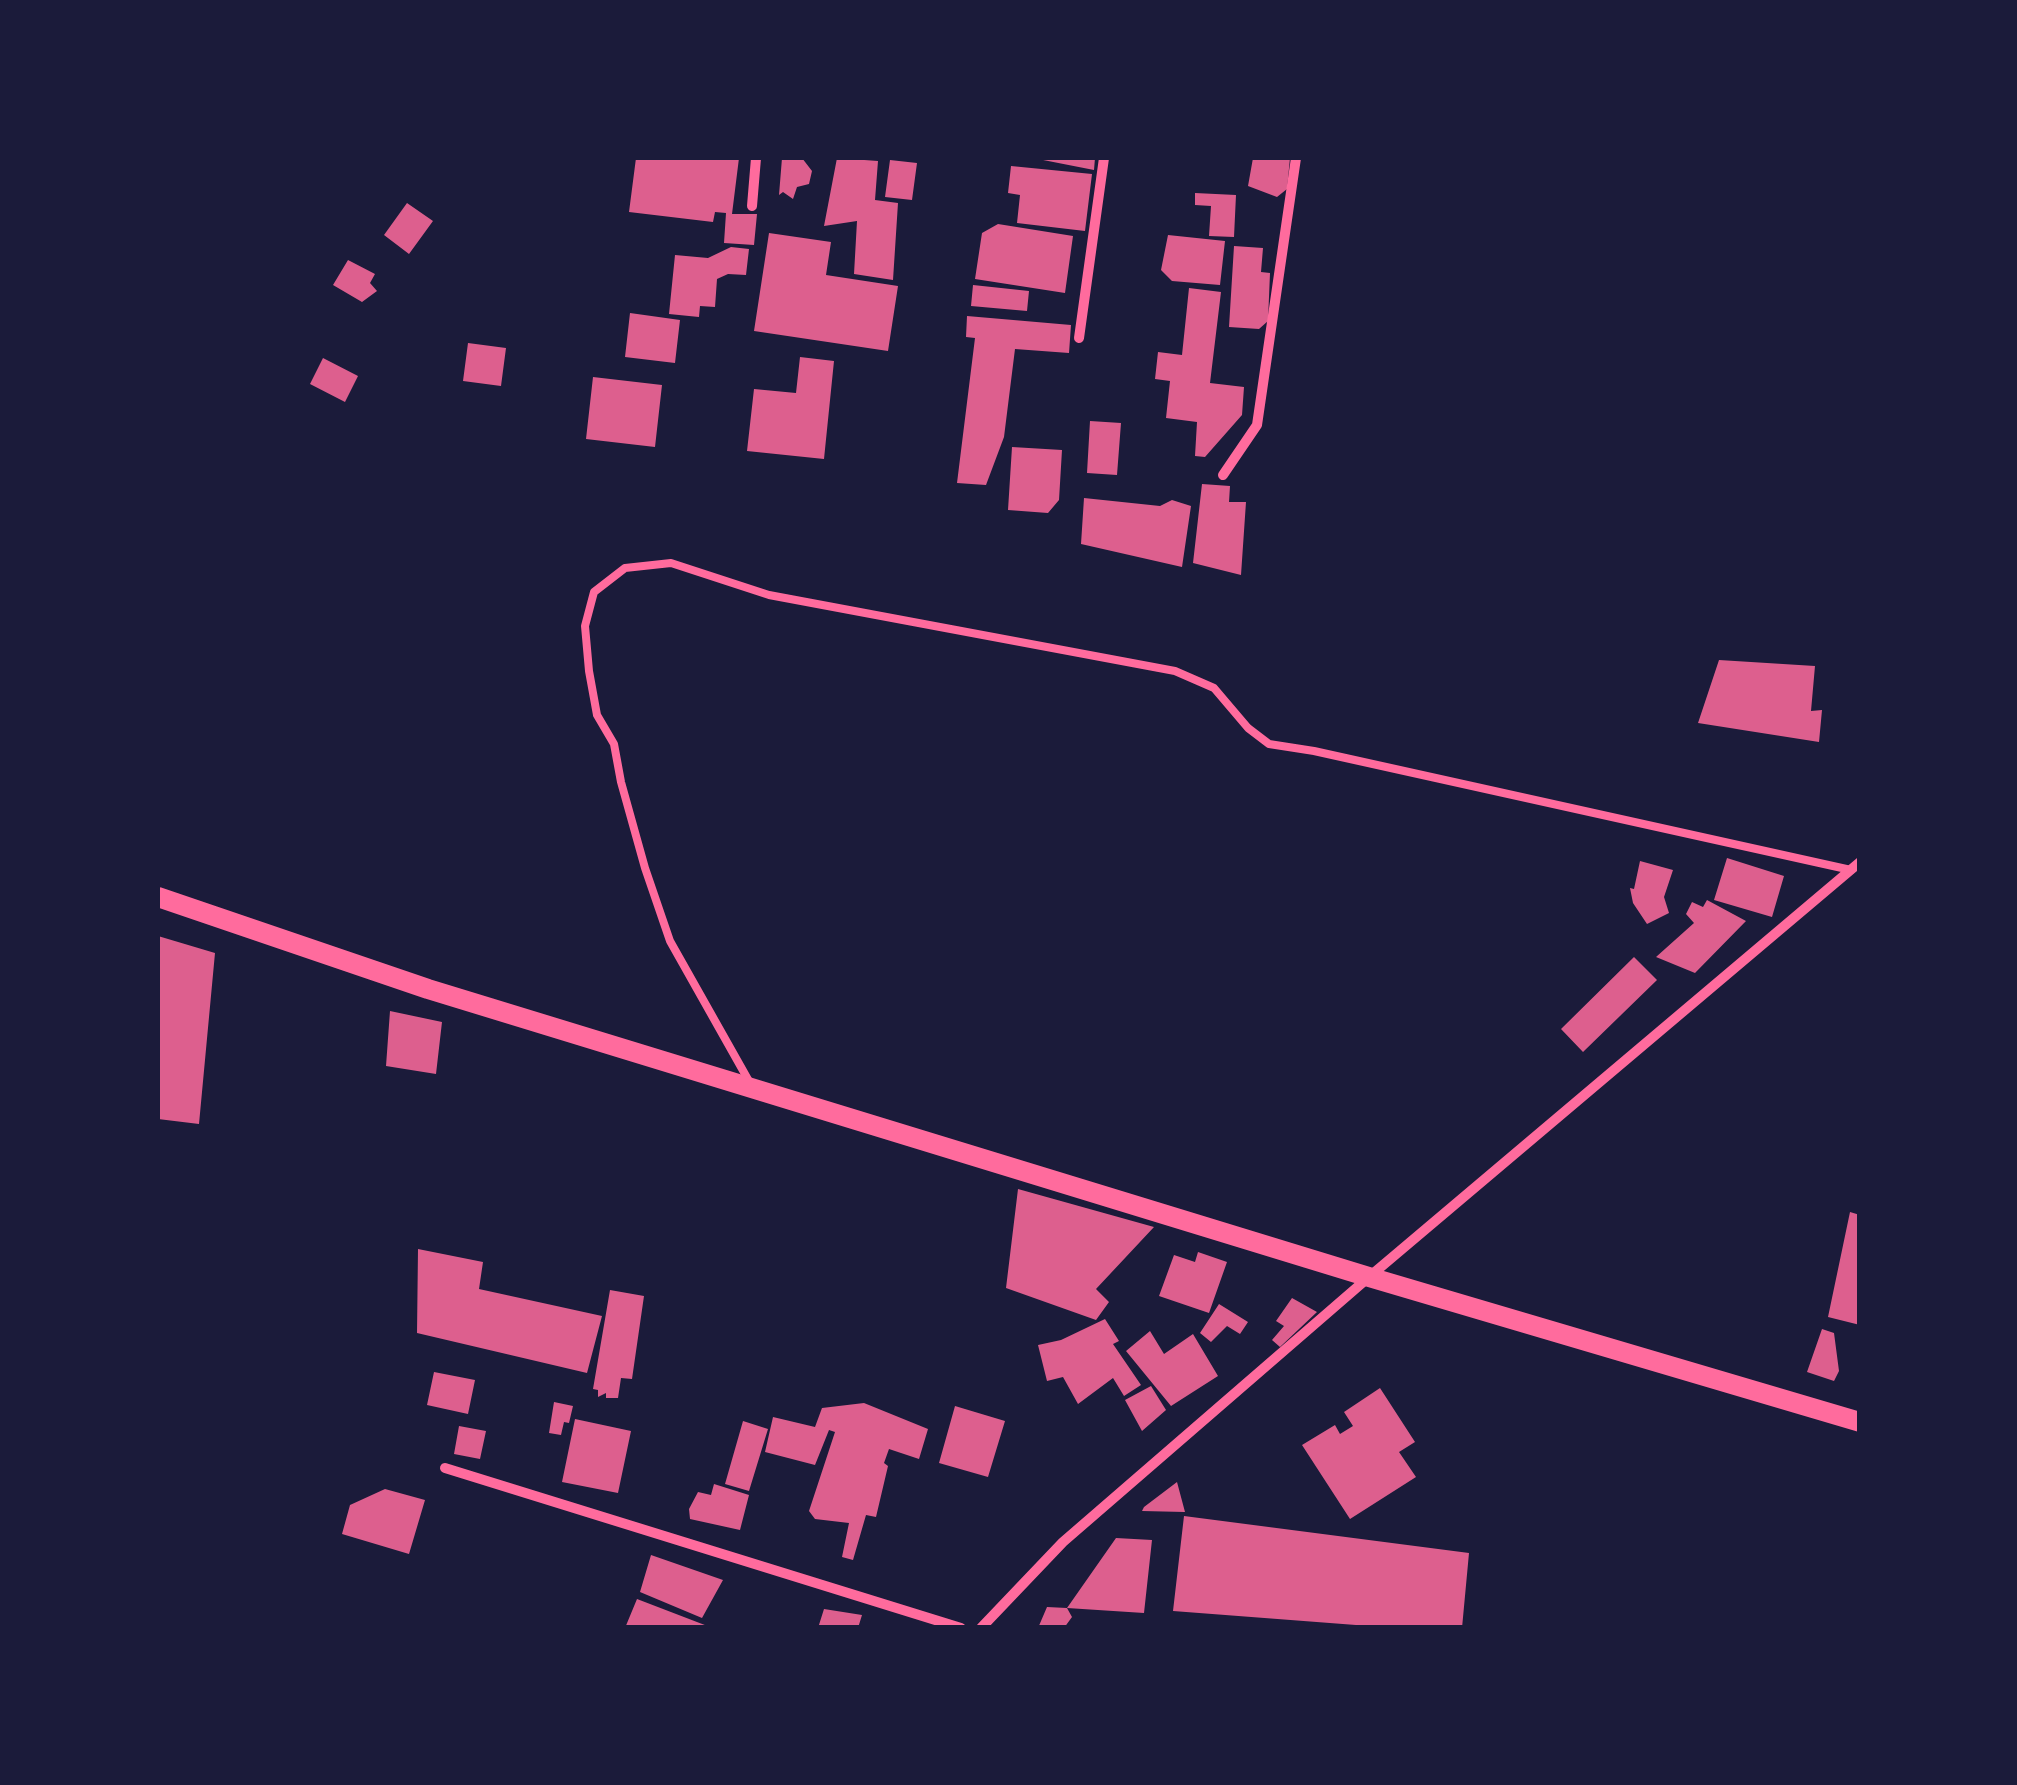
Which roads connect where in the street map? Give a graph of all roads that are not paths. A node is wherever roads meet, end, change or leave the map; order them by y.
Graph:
1 (756, 158) edge
2 (1104, 158) edge
3 (1296, 158) edge
4 (752, 206) dead end
5 (1079, 338) dead end
6 (1223, 475) dead end
7 (1855, 866) edge
8 (158, 897) edge
9 (752, 1088) junction
10 (1369, 1277) junction
11 (1860, 1422) edge
12 (445, 1468) dead end
13 (961, 1628) edge
14 (981, 1628) edge

1 - 4 street
2 - 5 street
3 - 6 street
7 - 9 lane
7 - 10 street
8 - 9 main road
9 - 10 main road
10 - 11 main road
10 - 14 street
12 - 13 street

